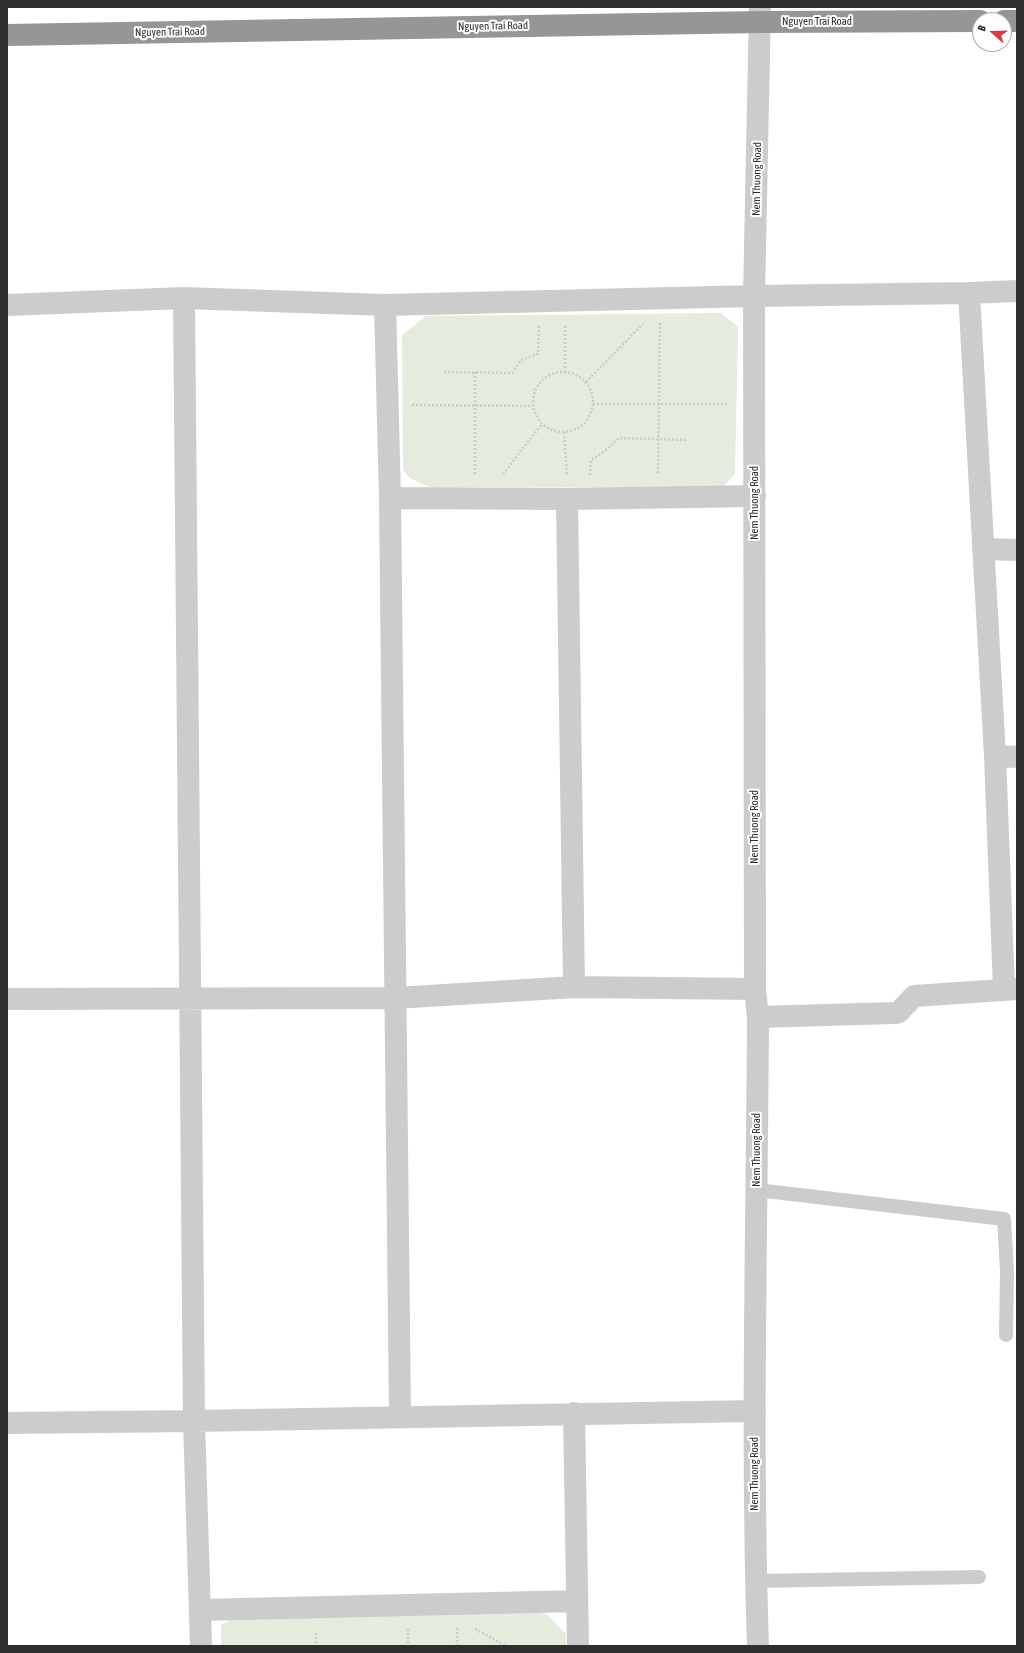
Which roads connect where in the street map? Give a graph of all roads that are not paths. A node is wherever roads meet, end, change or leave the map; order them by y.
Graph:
1 (760, 14) edge
2 (972, 21) edge
3 (7, 35) edge
4 (1017, 291) edge
5 (969, 293) junction
6 (754, 296) junction
7 (184, 298) junction
8 (7, 305) edge
9 (385, 306) junction
10 (567, 489) junction
11 (755, 496) junction
12 (390, 498) junction
13 (983, 549) junction
14 (1017, 550) edge
15 (995, 756) junction
16 (1017, 757) edge
17 (574, 988) junction
18 (755, 989) junction
19 (1011, 989) edge
20 (396, 998) junction
21 (7, 999) edge
22 (190, 999) junction
23 (758, 1018) junction
24 (757, 1190) junction
25 (1012, 1271) edge
26 (1006, 1335) dead end
27 (755, 1411) junction
28 (574, 1413) junction
29 (400, 1417) junction
30 (194, 1421) junction
31 (7, 1423) edge
32 (980, 1577) dead end
33 (756, 1581) junction
34 (577, 1600) junction
35 (200, 1610) junction
36 (201, 1646) edge
37 (578, 1646) edge
38 (758, 1646) edge

1 - 2 highway, Nguyen Trai Road
1 - 3 highway, Nguyen Trai Road
1 - 6 street, Nem Thuong Road
4 - 5 street
5 - 6 street
5 - 13 street
6 - 9 street
6 - 11 street, Nem Thuong Road
7 - 8 street
7 - 9 street
7 - 22 street
9 - 12 street
10 - 11 street
10 - 12 street
10 - 17 street
11 - 18 street, Nem Thuong Road
12 - 20 street
13 - 14 street
13 - 15 street
15 - 16 street
15 - 19 street
17 - 18 street
17 - 20 street
18 - 23 street, Nem Thuong Road
19 - 23 street
20 - 22 street
20 - 29 street
21 - 22 street
22 - 30 street
23 - 24 street, Nem Thuong Road
24 - 25 lane
24 - 27 street, Nem Thuong Road
25 - 26 lane
27 - 28 street
27 - 33 street, Nem Thuong Road
28 - 29 street
28 - 34 street
29 - 30 street
30 - 31 street
30 - 35 street
32 - 33 lane
33 - 38 street, Nem Thuong Road
34 - 35 street
34 - 37 street
35 - 36 street

